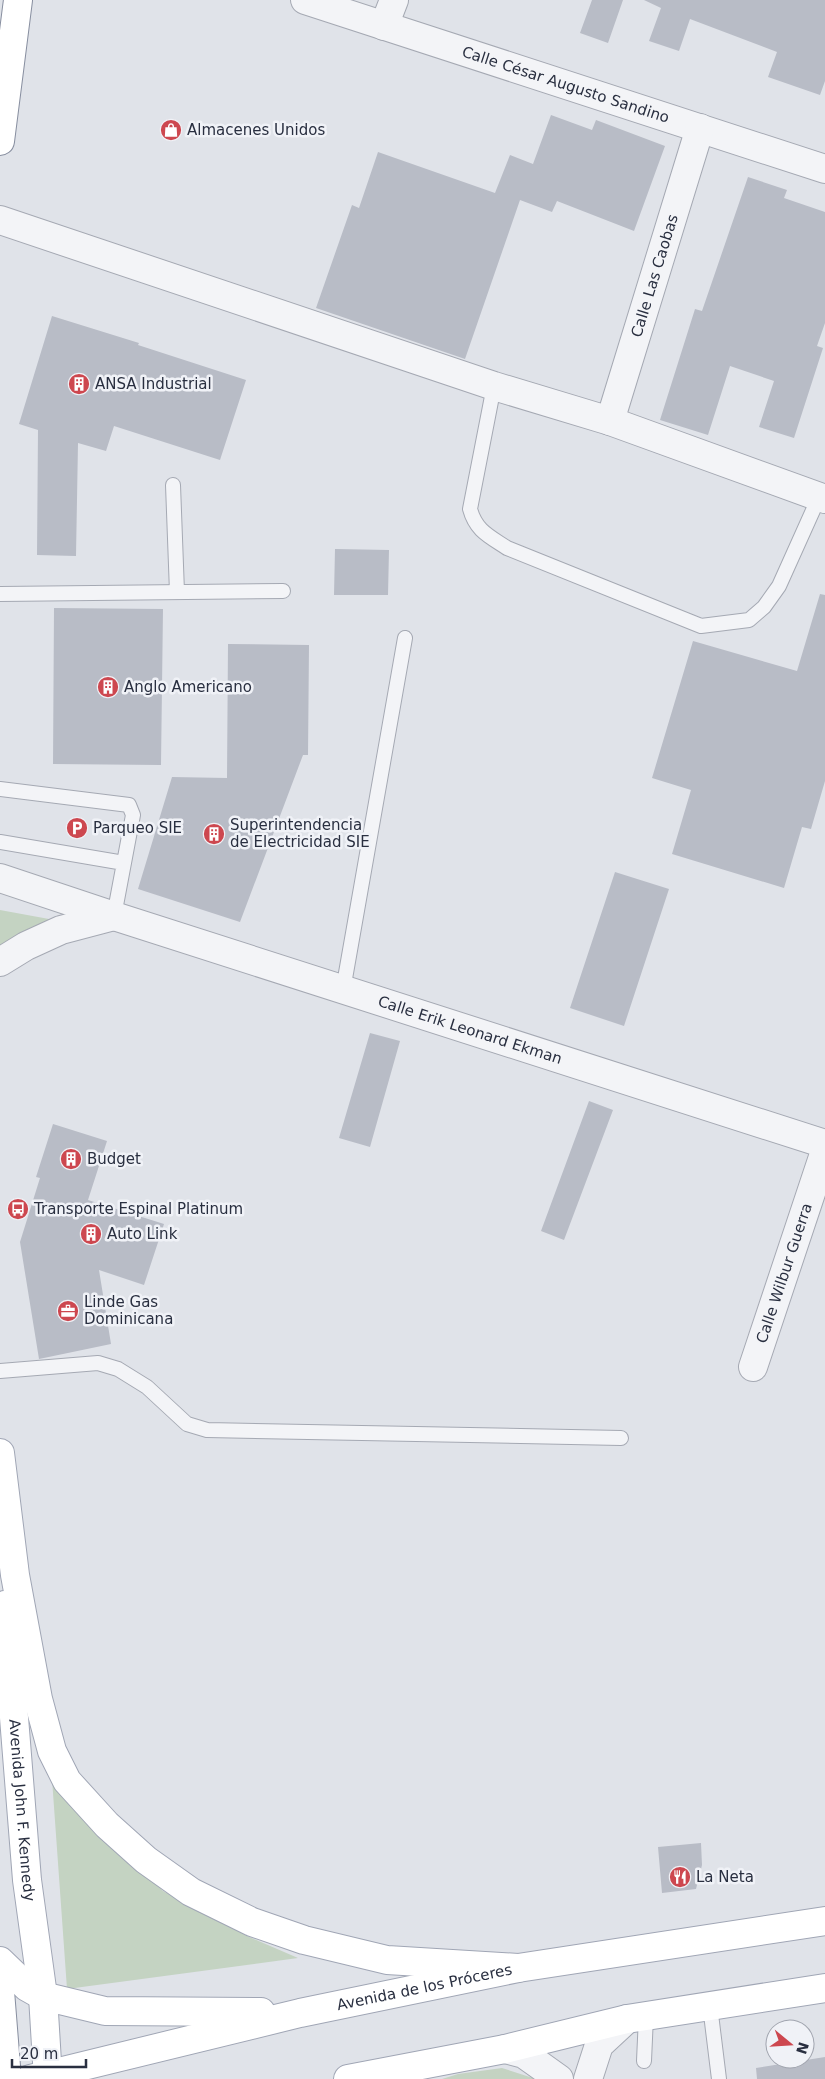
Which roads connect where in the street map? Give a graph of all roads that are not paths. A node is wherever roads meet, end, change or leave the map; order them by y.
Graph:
1 (18, 0) edge
2 (305, 0) edge
3 (394, 0) edge
4 (384, 26) junction
5 (700, 128) junction
6 (0, 140) edge
7 (825, 169) edge
8 (0, 220) edge
9 (494, 386) junction
10 (610, 421) junction
11 (173, 485) dead end
12 (822, 498) edge
13 (283, 590) dead end
14 (177, 592) junction
15 (0, 594) edge
16 (405, 638) dead end
17 (0, 789) edge
18 (0, 842) edge
19 (124, 863) junction
20 (0, 878) edge
21 (114, 916) junction
22 (0, 962) edge
23 (343, 990) junction
24 (825, 1144) edge
25 (825, 1152) edge
26 (753, 1368) dead end
27 (0, 1371) edge
28 (621, 1438) dead end
29 (0, 1452) edge
30 (0, 1542) edge
31 (825, 1920) edge
32 (0, 1962) edge
33 (518, 1968) junction
34 (825, 1988) edge
35 (0, 1991) edge
36 (798, 1992) junction
37 (43, 1996) junction
38 (825, 1999) edge
39 (710, 2006) junction
40 (300, 2012) junction
41 (637, 2018) junction
42 (505, 2049) junction
43 (644, 2062) dead end
44 (396, 2069) junction
45 (42, 2078) edge
46 (7, 2079) edge
47 (348, 2079) edge
48 (369, 2079) edge
49 (559, 2079) edge
50 (588, 2079) edge
51 (719, 2079) edge

1 - 6 main road
2 - 4 street, Calle César Augusto Sandino
3 - 4 street
4 - 5 street, Calle César Augusto Sandino
5 - 7 street, Calle César Augusto Sandino
5 - 10 street, Calle Las Caobas
8 - 9 street
9 - 10 street
9 - 12 lane
10 - 12 street
11 - 14 lane
13 - 14 lane
14 - 15 lane
16 - 23 lane
17 - 19 lane
18 - 19 lane
19 - 21 lane
20 - 21 street, Calle Erik Leonard Ekman
21 - 22 street
21 - 23 street, Calle Erik Leonard Ekman
23 - 24 street, Calle Erik Leonard Ekman
25 - 26 street, Calle Wilbur Guerra
27 - 28 lane
29 - 33 main road
30 - 37 main road, Avenida John F. Kennedy
31 - 33 main road, Avenida de los Próceres
32 - 37 main road
33 - 40 main road, Avenida de los Próceres
34 - 36 main road
35 - 46 main road
36 - 38 lane
36 - 39 main road
37 - 40 main road
37 - 45 main road, Avenida John F. Kennedy
39 - 41 main road
39 - 51 lane
40 - 45 main road, Avenida de los Próceres
41 - 42 main road
41 - 43 lane
41 - 50 street
42 - 44 main road
42 - 49 street
44 - 47 main road
44 - 48 main road

